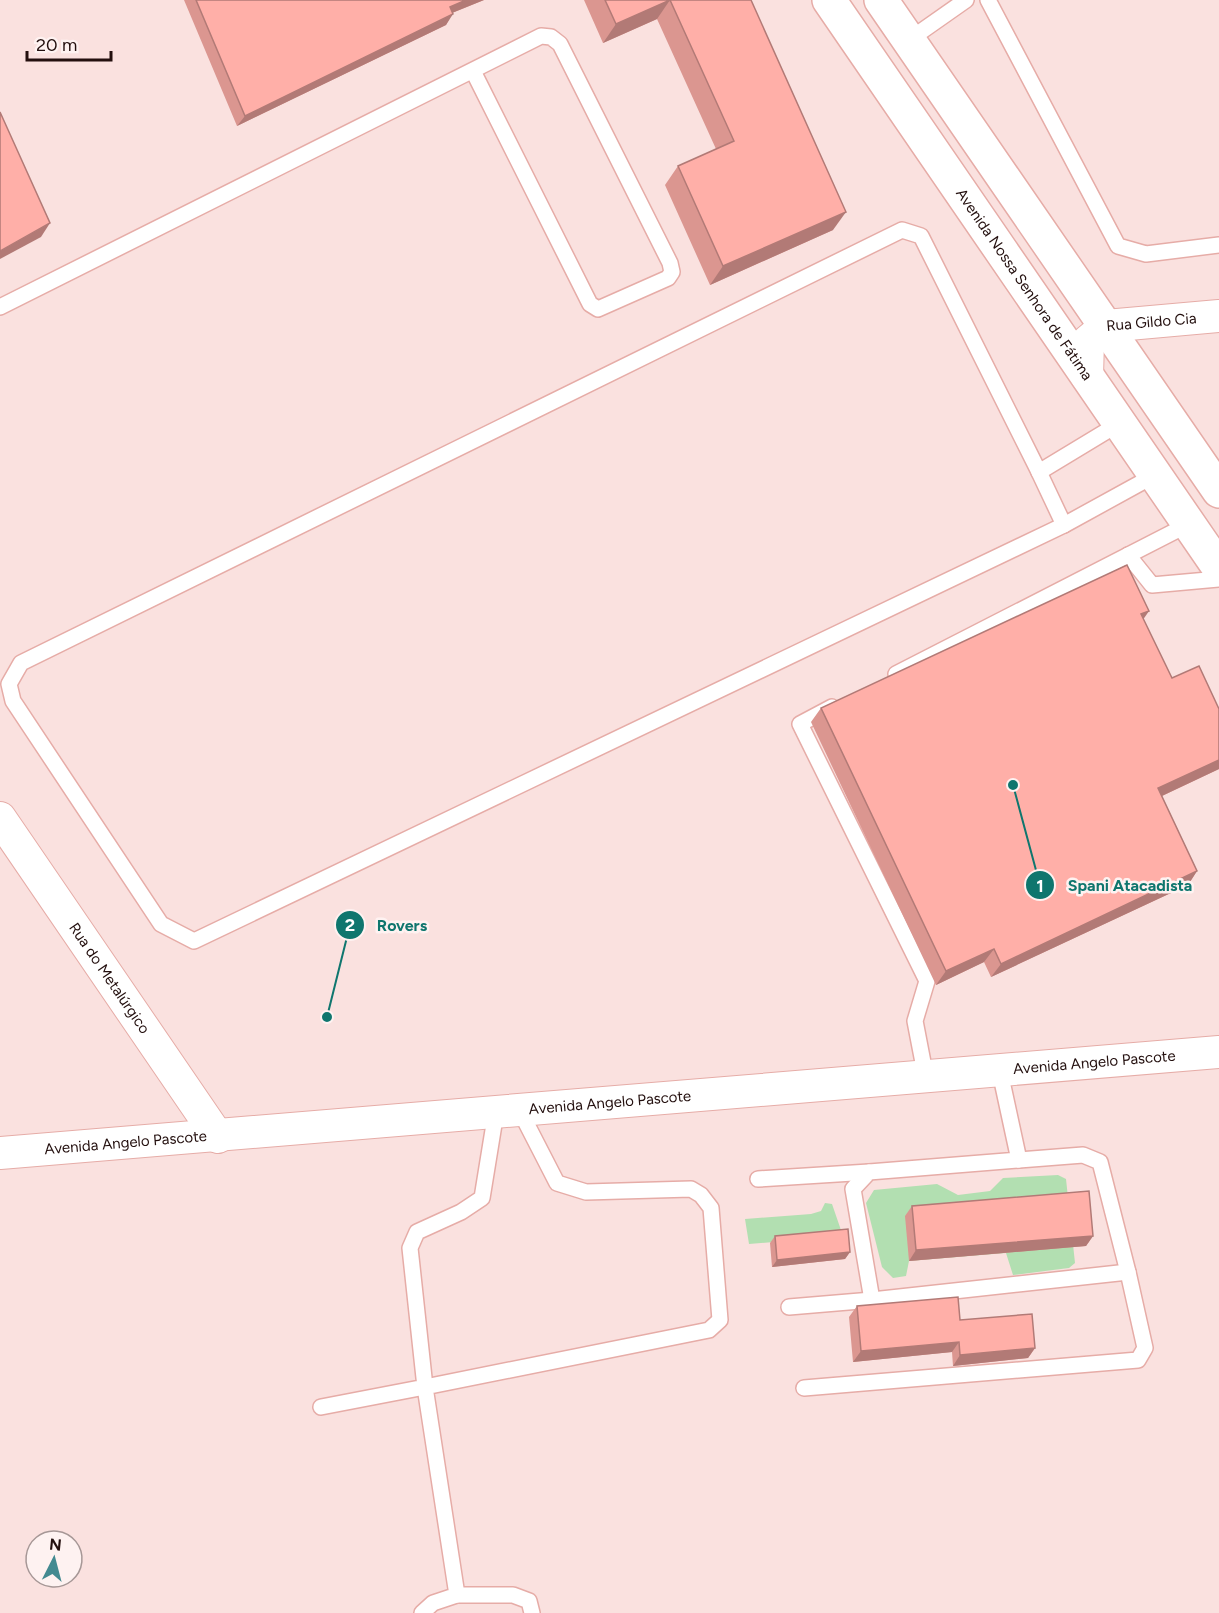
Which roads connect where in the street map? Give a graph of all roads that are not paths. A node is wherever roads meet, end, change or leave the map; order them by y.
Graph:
1 (829, 0) edge
2 (881, 0) edge
3 (966, 0) edge
4 (988, 0) edge
5 (909, 40) junction
6 (473, 71) junction
7 (1219, 245) edge
8 (0, 307) edge
9 (1219, 316) edge
10 (1106, 326) junction
11 (1088, 376) junction
12 (1120, 423) junction
13 (1039, 472) junction
14 (1155, 475) junction
15 (1219, 491) edge
16 (1189, 524) junction
17 (1064, 525) junction
18 (1128, 555) junction
19 (1219, 568) edge
20 (1219, 579) edge
21 (883, 681) edge
22 (842, 702) edge
23 (0, 818) edge
24 (1219, 1052) edge
25 (999, 1072) junction
26 (926, 1078) junction
27 (507, 1111) junction
28 (218, 1137) junction
29 (0, 1153) edge
30 (1019, 1160) junction
31 (869, 1172) junction
32 (758, 1179) dead end
33 (1128, 1272) junction
34 (872, 1300) junction
35 (789, 1307) dead end
36 (425, 1387) junction
37 (804, 1388) dead end
38 (321, 1407) dead end
39 (457, 1595) junction
40 (422, 1613) edge
41 (532, 1613) edge

1 - 11 main road, Avenida Nossa Senhora de Fátima
2 - 5 main road
3 - 5 lane
4 - 7 lane
5 - 10 main road
6 - 6 lane
6 - 8 lane
9 - 10 street, Rua Gildo Cia
10 - 11 street, Rua Gildo Cia
10 - 15 main road
11 - 12 main road, Avenida Nossa Senhora de Fátima
12 - 13 lane
12 - 14 main road, Avenida Nossa Senhora de Fátima
13 - 17 lane
13 - 17 lane
14 - 16 main road, Avenida Nossa Senhora de Fátima
14 - 17 lane
16 - 18 lane
16 - 19 main road, Avenida Nossa Senhora de Fátima
18 - 20 lane
18 - 21 lane
22 - 26 lane
23 - 28 street, Rua do Metalúrgico
24 - 25 street, Avenida Angelo Pascote
25 - 26 street, Avenida Angelo Pascote
25 - 30 lane
26 - 27 street, Avenida Angelo Pascote
27 - 28 street, Avenida Angelo Pascote
27 - 36 lane
27 - 36 lane
28 - 29 street, Avenida Angelo Pascote
30 - 31 lane
30 - 33 lane
31 - 32 lane
31 - 34 lane
33 - 34 lane
33 - 37 lane
34 - 35 lane
36 - 38 lane
36 - 39 lane
39 - 40 lane
39 - 41 lane

